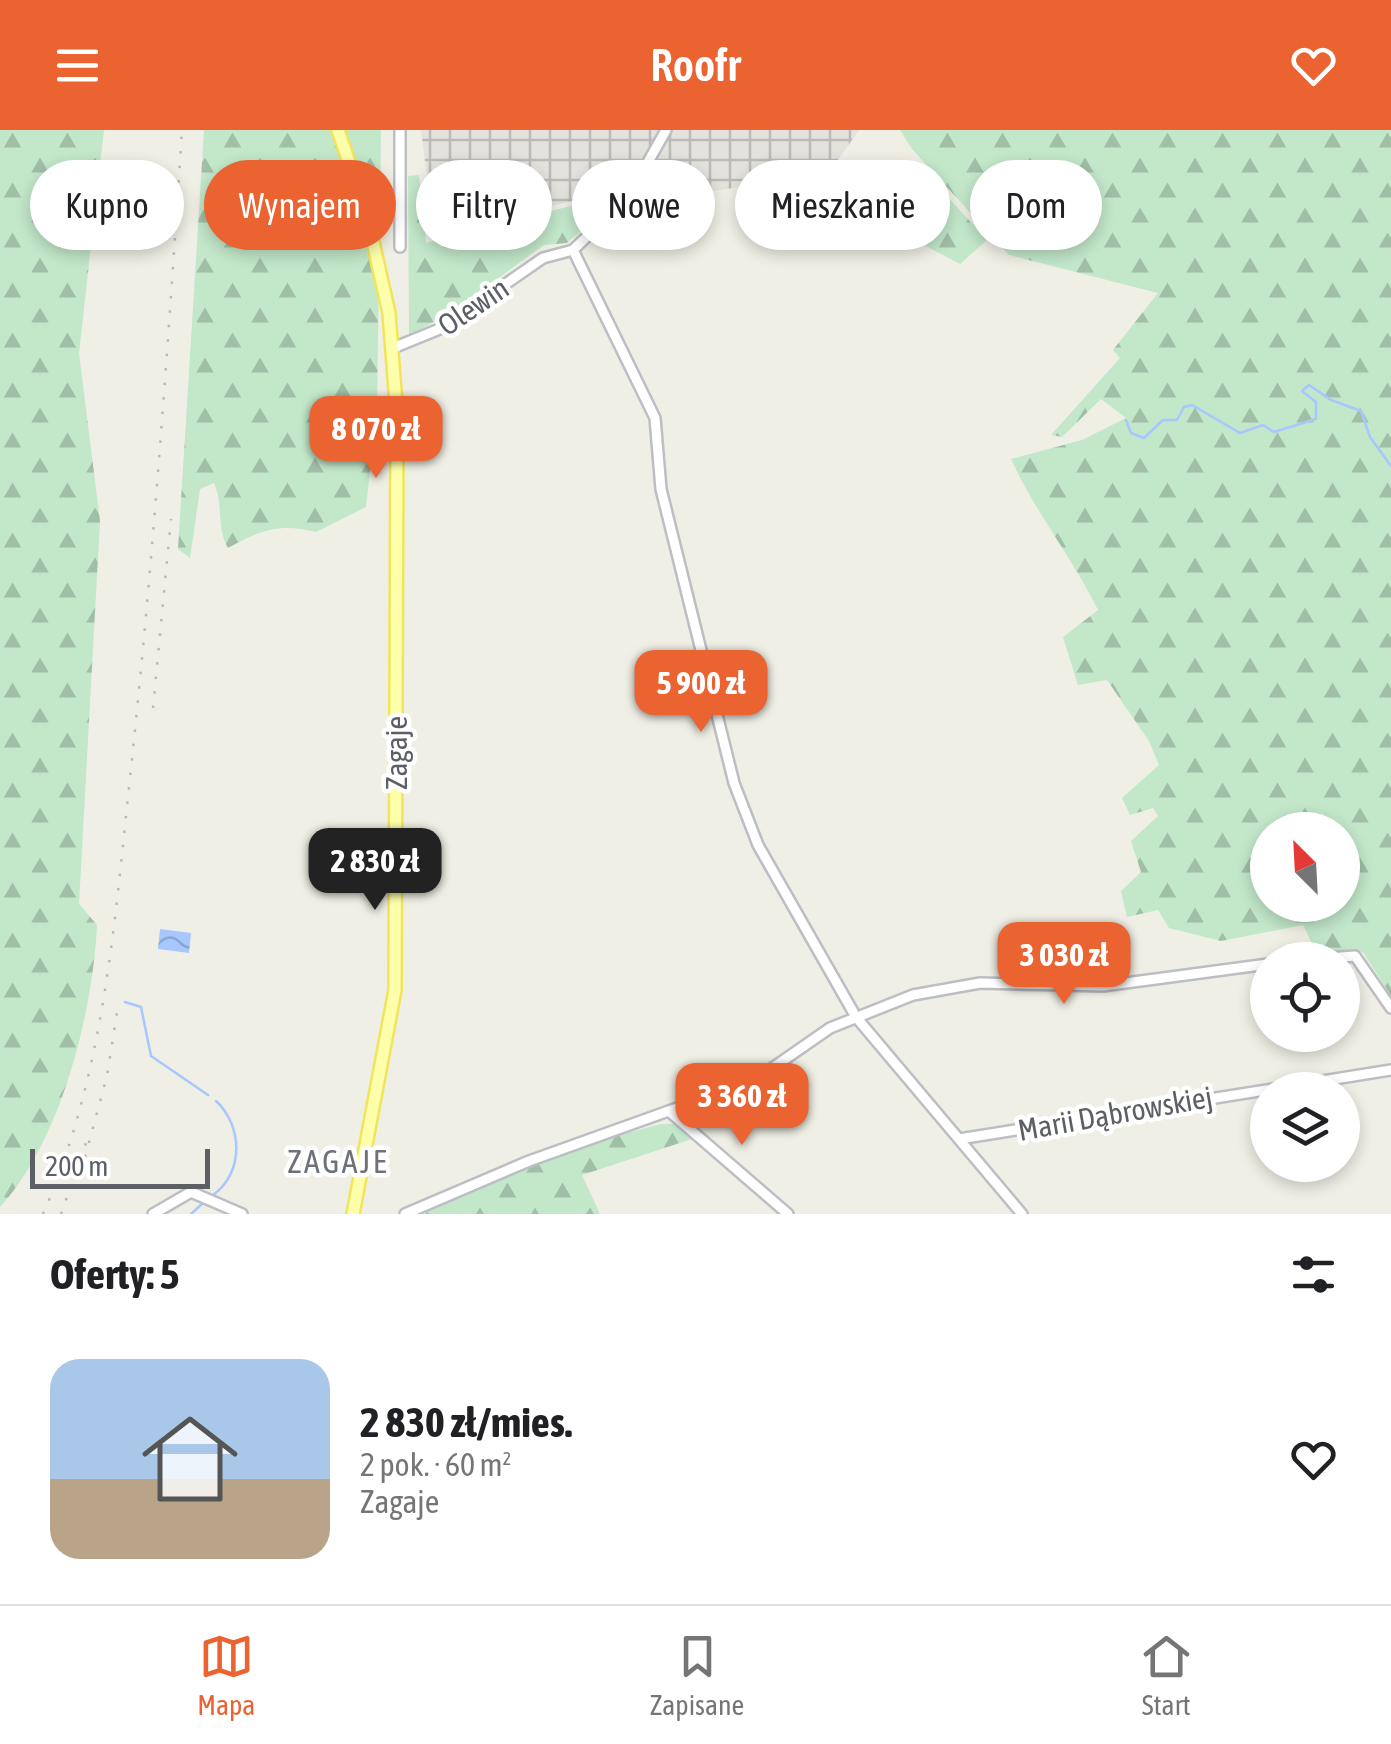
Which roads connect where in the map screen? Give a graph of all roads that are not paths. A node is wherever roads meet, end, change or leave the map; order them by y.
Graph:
1 (338, 130) edge
2 (400, 130) edge
3 (666, 130) edge
4 (348, 160) edge
5 (649, 160) edge
6 (400, 200) junction
7 (396, 202) edge
8 (400, 247) dead end
9 (374, 250) edge
10 (573, 250) joint
11 (393, 348) junction
12 (1360, 962) edge
13 (1250, 966) edge
14 (1391, 1008) edge
15 (856, 1017) junction
16 (1391, 1070) edge
17 (670, 1112) junction
18 (959, 1139) junction
19 (152, 1214) edge
20 (242, 1214) edge
21 (354, 1214) edge
22 (405, 1214) edge
23 (788, 1214) edge
24 (1022, 1214) edge

1 - 4 main road, Zagaje
2 - 6 street
3 - 5 street, Olewin
6 - 7 street
6 - 8 street
9 - 11 main road, Zagaje
10 - 11 street, Olewin
10 - 15 street
11 - 21 main road, Zagaje
12 - 14 street
13 - 15 street
15 - 17 street
15 - 18 street
16 - 18 street, Marii Dąbrowskiej
17 - 22 street
17 - 23 street
18 - 24 street
19 - 20 street

